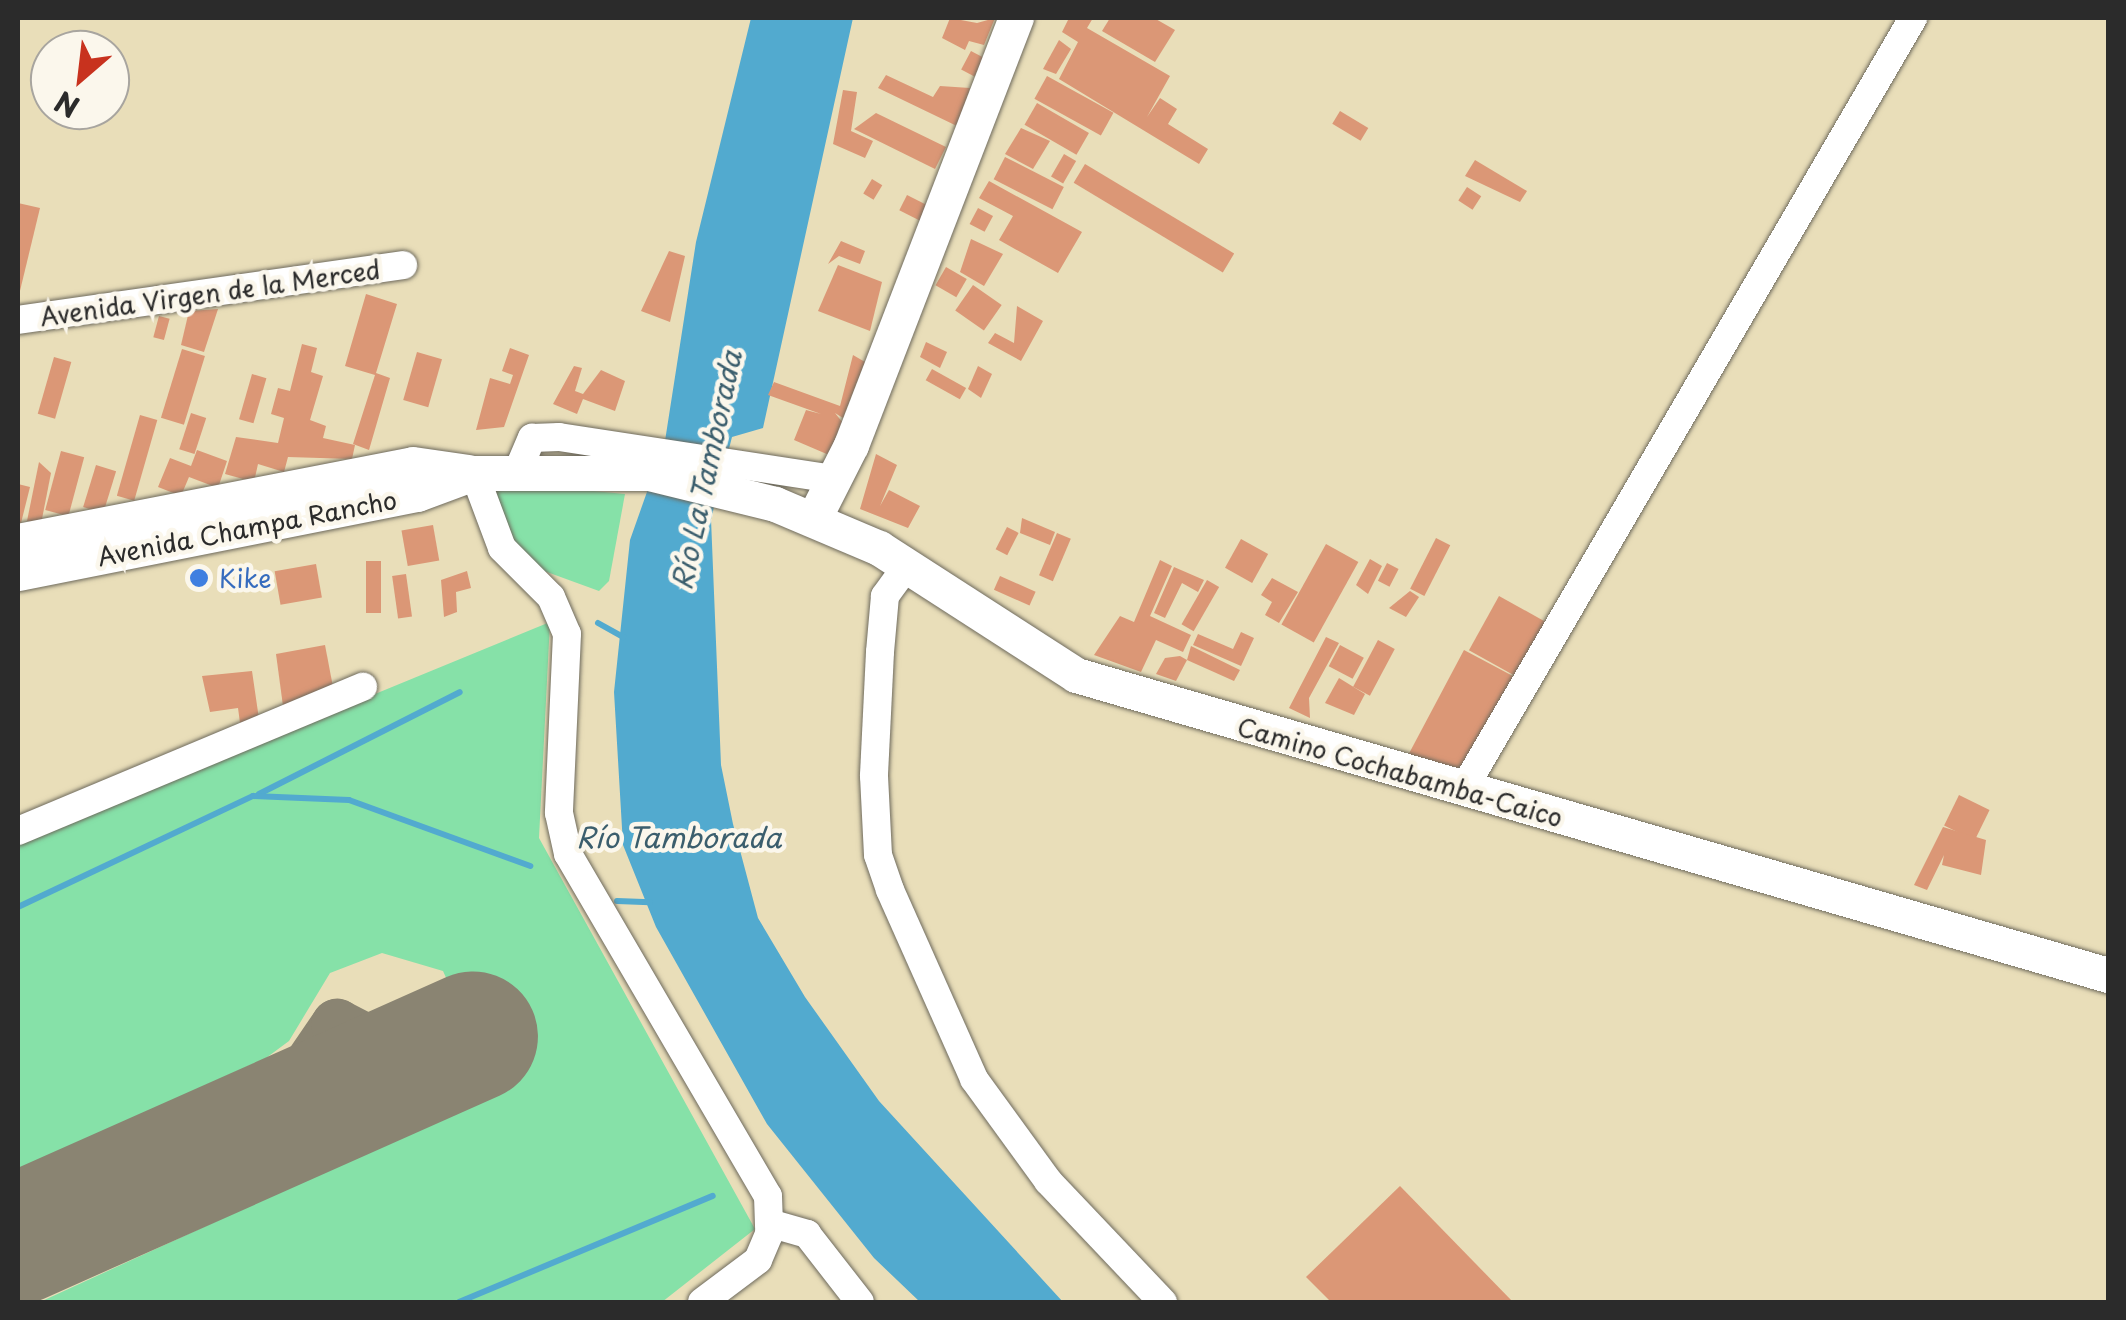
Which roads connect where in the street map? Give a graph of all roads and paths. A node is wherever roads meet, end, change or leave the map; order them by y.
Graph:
1 (1016, 18) edge
2 (1913, 18) edge
3 (403, 265) dead end
4 (18, 320) edge
5 (474, 473) junction
6 (732, 477) junction
7 (834, 480) junction
8 (814, 518) junction
9 (147, 531) junction
10 (18, 542) edge
11 (906, 566) junction
12 (18, 574) edge
13 (363, 686) dead end
14 (1462, 790) junction
15 (18, 830) edge
16 (2108, 975) edge
17 (769, 1223) junction
18 (702, 1302) edge
19 (860, 1302) edge
20 (1163, 1302) edge

1 - 7 main road
2 - 14 street
3 - 4 street, Avenida Virgen de la Merced
5 - 6 main road, Avenida Champa Rancho
5 - 9 main road, Avenida Champa Rancho
5 - 17 street
6 - 7 street
6 - 8 main road, Camino Cochabamba-Caico
7 - 8 main road
8 - 11 main road, Camino Cochabamba-Caico
9 - 10 main road, Avenida Champa Rancho
9 - 12 main road, Avenida Champa Rancho
11 - 14 main road, Camino Cochabamba-Caico
11 - 20 street
13 - 15 street
14 - 16 main road, Camino Cochabamba-Caico
17 - 18 street
17 - 19 street

